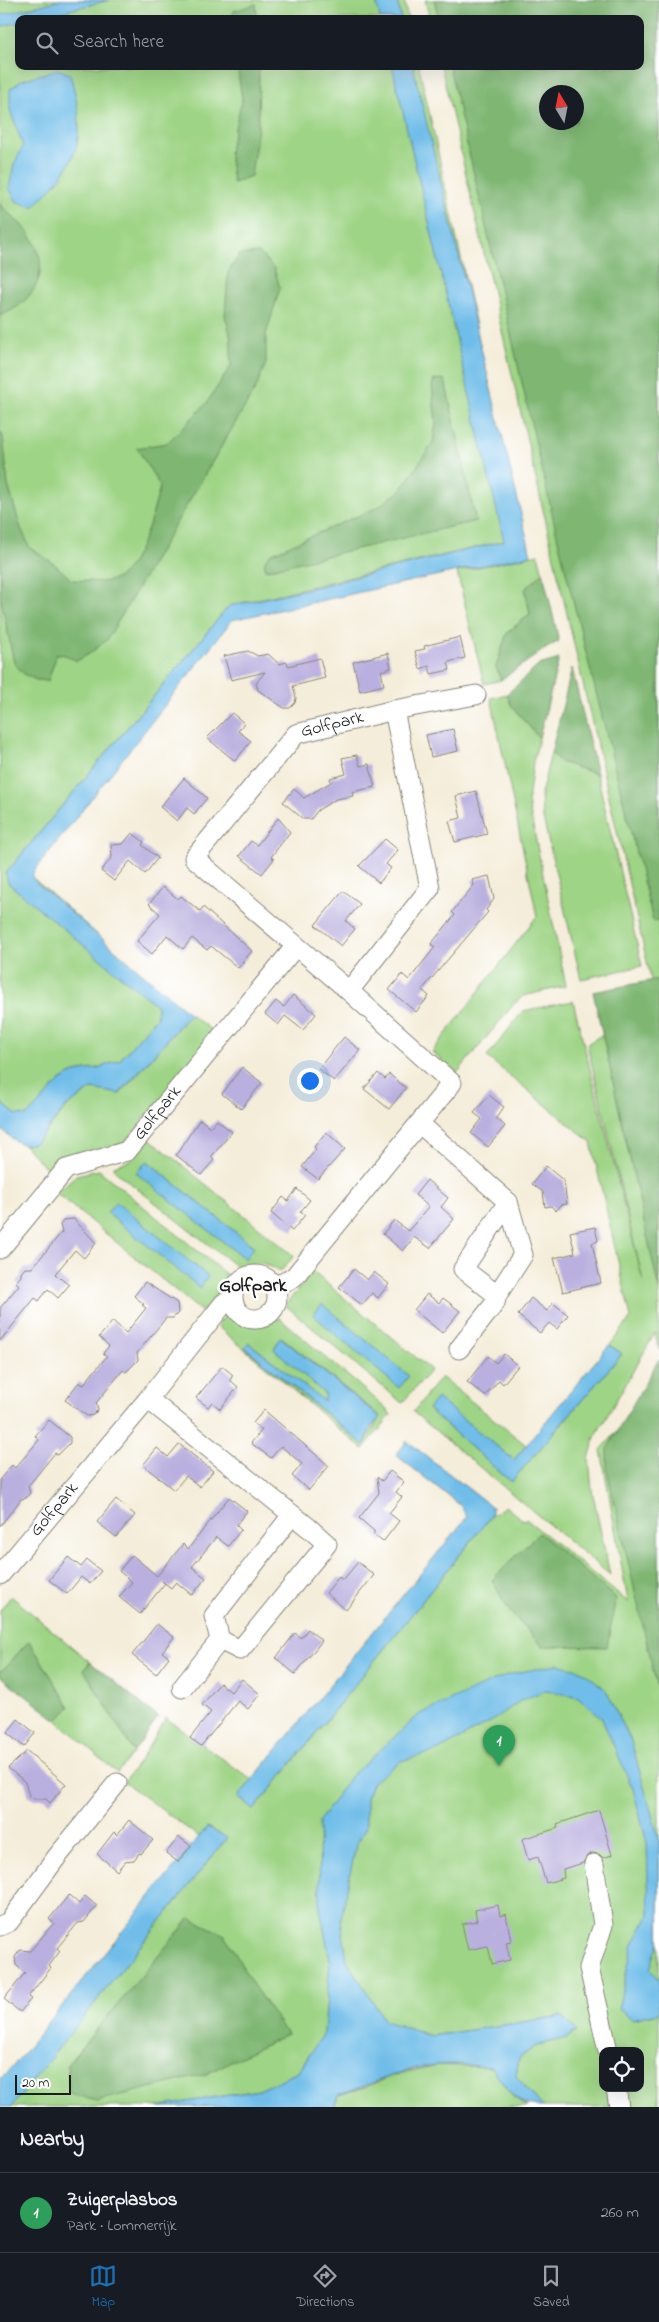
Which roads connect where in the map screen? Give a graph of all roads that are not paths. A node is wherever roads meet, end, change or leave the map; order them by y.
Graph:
1 (476, 695) dead end
2 (394, 710) junction
3 (296, 947) junction
4 (349, 991) junction
5 (420, 1124) junction
6 (508, 1202) junction
7 (0, 1249) edge
8 (276, 1287) junction
9 (497, 1295) junction
10 (232, 1302) junction
11 (459, 1349) dead end
12 (148, 1399) junction
13 (292, 1515) junction
14 (0, 1575) edge
15 (220, 1640) junction
16 (182, 1688) dead end
17 (117, 1783) dead end
18 (594, 1864) dead end
19 (0, 1926) edge
20 (607, 2047) edge
21 (617, 2092) edge
22 (619, 2107) edge

1 - 2 street, Golfpark
2 - 3 street, Golfpark
2 - 4 street
3 - 4 street, Golfpark
3 - 7 street, Golfpark
4 - 5 street, Golfpark
5 - 6 street
5 - 8 street, Golfpark
6 - 9 street
6 - 9 street
8 - 10 street
8 - 10 street
9 - 11 street
10 - 12 street, Golfpark
12 - 13 street
12 - 14 street, Golfpark
13 - 15 street
13 - 15 street
15 - 16 street
17 - 19 street
18 - 20 street
21 - 22 street

